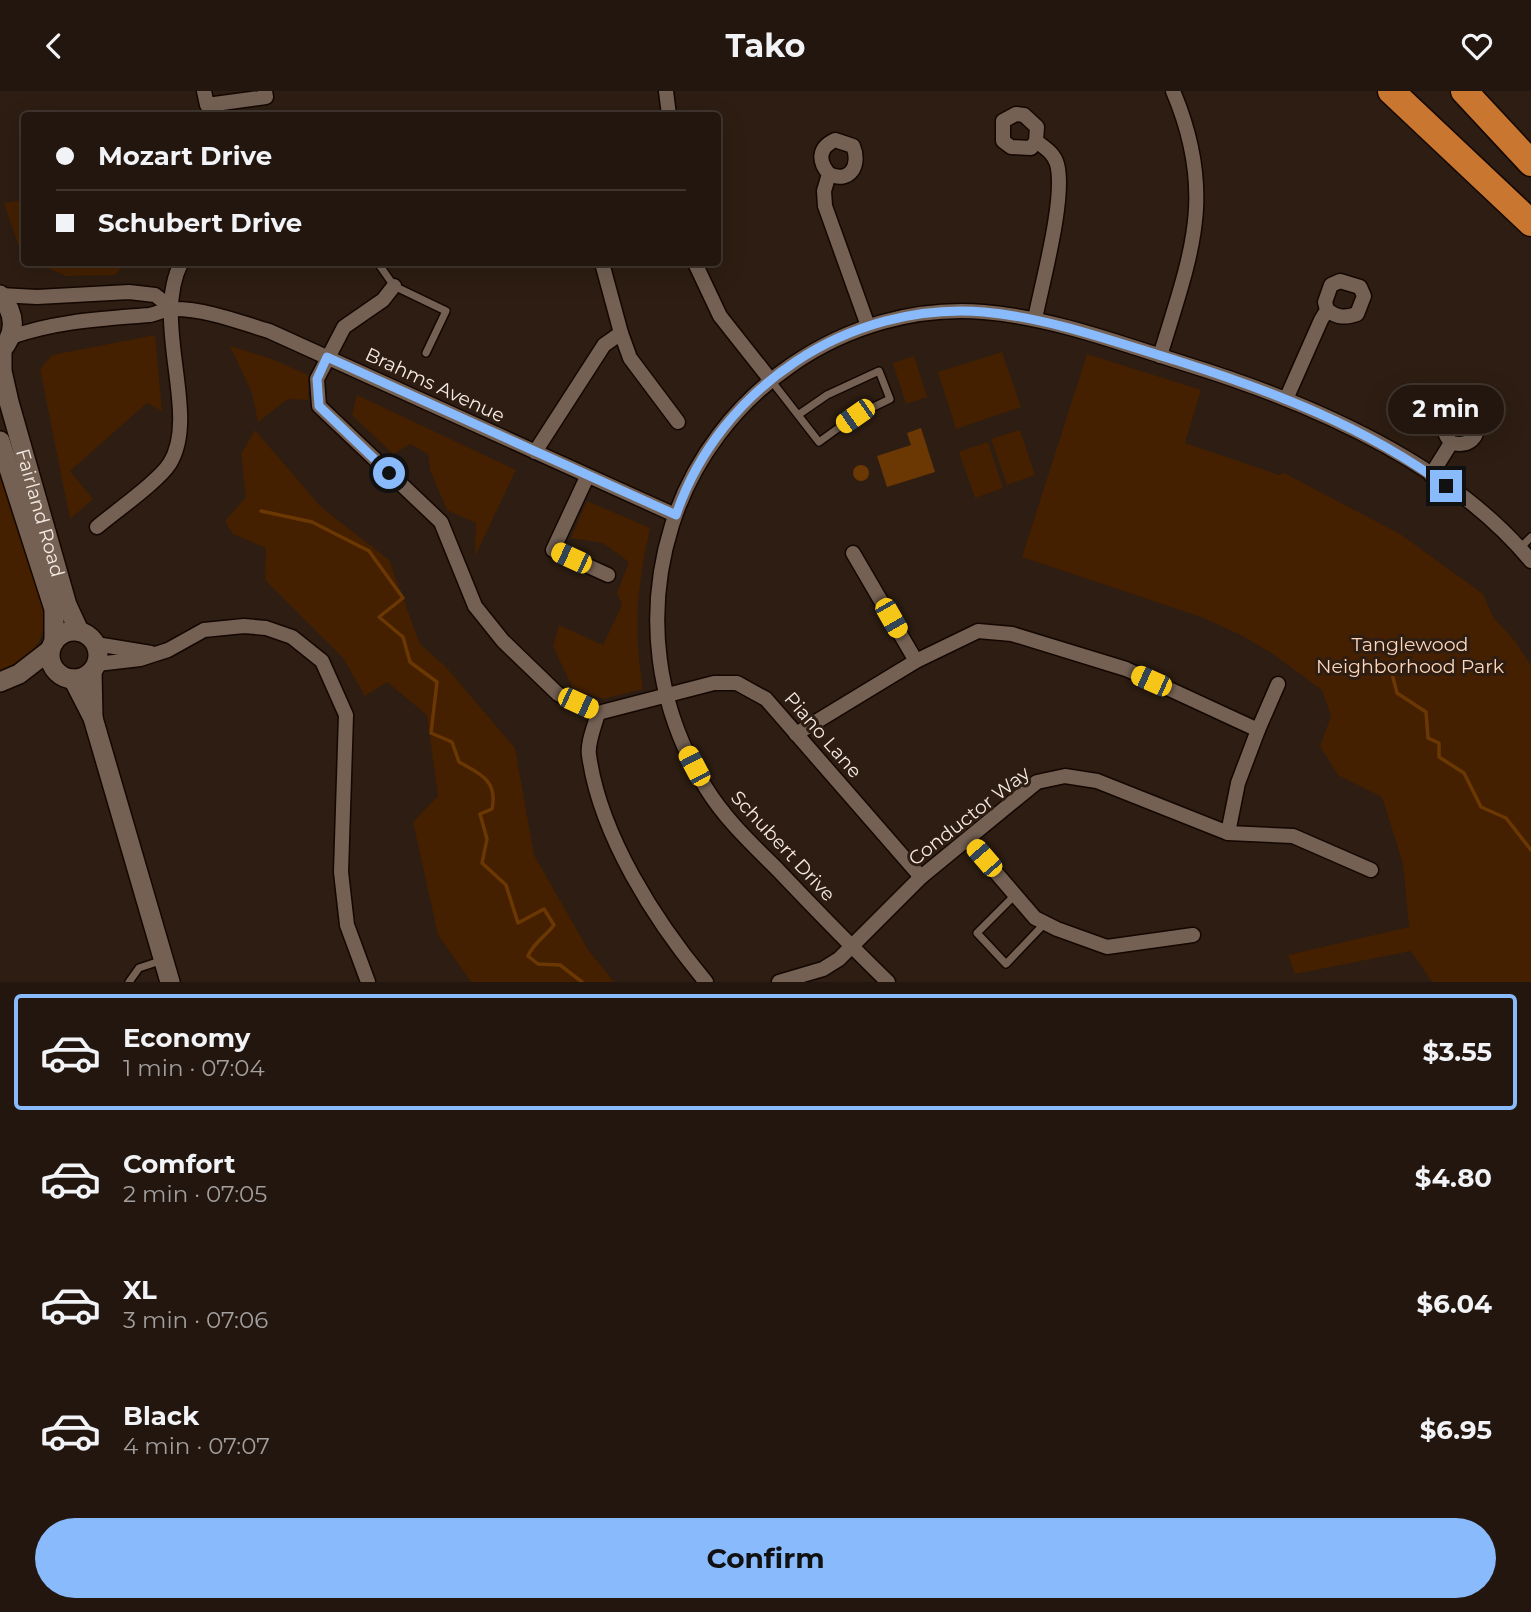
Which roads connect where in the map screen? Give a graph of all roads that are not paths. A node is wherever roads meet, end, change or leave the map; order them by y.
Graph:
1 (204, 91) edge
2 (265, 91) edge
3 (666, 91) edge
4 (1173, 91) edge
5 (1391, 91) edge
6 (1412, 91) edge
7 (1471, 97) edge
8 (669, 112) edge
9 (1036, 141) dead end
10 (1531, 163) edge
11 (829, 174) dead end
12 (1531, 222) edge
13 (180, 266) edge
14 (380, 266) edge
15 (603, 266) edge
16 (696, 266) edge
17 (394, 286) junction
18 (0, 295) edge
19 (172, 308) junction
20 (1327, 310) dead end
21 (1035, 319) junction
22 (868, 326) junction
23 (621, 333) junction
24 (4, 346) edge
25 (426, 353) dead end
26 (1160, 356) junction
27 (327, 357) junction
28 (769, 378) junction
29 (1287, 397) junction
30 (798, 415) junction
31 (678, 422) dead end
32 (0, 441) edge
33 (1451, 443) dead end
34 (535, 452) junction
35 (1431, 475) junction
36 (587, 477) junction
37 (676, 515) junction
38 (97, 527) dead end
39 (1531, 537) edge
40 (1520, 548) junction
41 (853, 554) dead end
42 (1531, 561) edge
43 (608, 575) dead end
44 (79, 631) junction
45 (96, 644) junction
46 (52, 646) junction
47 (153, 653) junction
48 (916, 661) junction
49 (94, 667) junction
50 (19, 674) junction
51 (66, 676) junction
52 (0, 682) edge
53 (1278, 684) dead end
54 (666, 698) junction
55 (598, 713) junction
56 (93, 718) junction
57 (1258, 730) junction
58 (796, 734) junction
59 (1228, 833) junction
60 (968, 840) junction
61 (1371, 870) dead end
62 (921, 877) junction
63 (1015, 895) junction
64 (1045, 923) junction
65 (1193, 935) dead end
66 (850, 945) junction
67 (163, 959) junction
68 (129, 982) edge
69 (170, 982) edge
70 (368, 982) edge
71 (706, 982) edge
72 (779, 982) edge
73 (888, 982) edge

1 - 2 street
3 - 8 street
4 - 26 street
5 - 12 highway
6 - 12 highway
7 - 10 highway
9 - 21 street
11 - 22 street
13 - 19 street
14 - 17 lane
15 - 23 street
16 - 28 street
17 - 25 lane
17 - 27 street
18 - 19 street, Brahms Avenue
18 - 24 main road, Fairland Road
19 - 24 street, Brahms Avenue
19 - 27 street, Brahms Avenue
19 - 38 street
20 - 29 street
21 - 22 street, Schubert Drive
21 - 26 street, Schubert Drive
22 - 28 street, Schubert Drive
23 - 31 street
23 - 34 street
24 - 44 main road, Fairland Road
26 - 29 street, Schubert Drive
27 - 34 street, Brahms Avenue
27 - 55 street
28 - 30 lane
28 - 37 street, Schubert Drive
29 - 35 street, Schubert Drive
30 - 30 lane
32 - 46 main road, Fairland Road
33 - 35 street
34 - 36 street, Brahms Avenue
35 - 40 street, Schubert Drive
36 - 37 street, Brahms Avenue
36 - 43 street
37 - 54 street, Schubert Drive
39 - 40 lane
40 - 42 street, Schubert Drive
41 - 48 street
44 - 45 main road
44 - 46 main road
45 - 47 street
45 - 49 main road
46 - 50 main road
46 - 51 main road
47 - 49 street
47 - 70 street
48 - 57 street
48 - 58 street
49 - 51 main road
49 - 56 main road
50 - 51 main road
50 - 52 main road
51 - 56 main road
53 - 57 street
54 - 55 street, Piano Lane
54 - 58 street, Piano Lane
54 - 66 street, Schubert Drive
55 - 71 street
56 - 67 main road
57 - 59 street
58 - 62 street, Piano Lane
59 - 60 street, Conductor Way
59 - 61 street, Conductor Way
60 - 62 street, Conductor Way
60 - 63 street
62 - 66 street, Conductor Way
63 - 64 street
63 - 64 lane
64 - 65 street
66 - 72 street, Conductor Way
66 - 73 street, Schubert Drive
67 - 68 lane
67 - 69 main road

